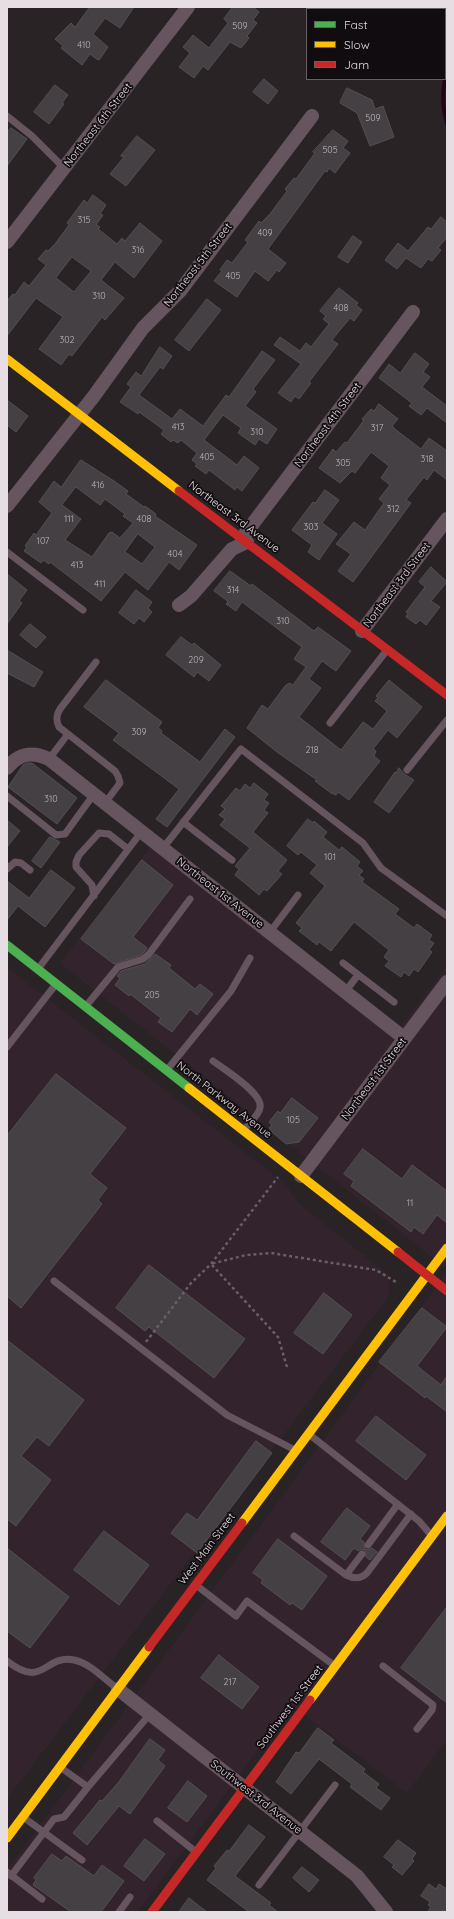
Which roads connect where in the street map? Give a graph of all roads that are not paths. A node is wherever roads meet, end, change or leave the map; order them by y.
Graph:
1 (188, 7) edge
2 (7, 116) edge
3 (312, 116) dead end
4 (64, 168) junction
5 (7, 242) edge
6 (413, 312) dead end
7 (7, 358) edge
8 (79, 414) junction
9 (7, 506) edge
10 (447, 519) edge
11 (244, 540) junction
12 (7, 552) edge
13 (179, 605) dead end
14 (83, 610) dead end
15 (362, 632) junction
16 (387, 650) junction
17 (96, 662) dead end
18 (447, 695) edge
19 (447, 720) edge
20 (330, 724) dead end
21 (68, 734) junction
22 (49, 759) junction
23 (7, 768) edge
24 (407, 770) dead end
25 (7, 796) edge
26 (100, 799) junction
27 (183, 822) junction
28 (142, 831) junction
29 (163, 848) junction
30 (128, 849) junction
31 (232, 860) dead end
32 (7, 869) edge
33 (30, 870) dead end
34 (298, 894) dead end
35 (94, 896) junction
36 (190, 899) dead end
37 (447, 916) edge
38 (270, 932) junction
39 (7, 945) edge
40 (250, 958) dead end
41 (343, 963) dead end
42 (38, 969) junction
43 (358, 975) junction
44 (447, 982) edge
45 (56, 983) junction
46 (345, 992) junction
47 (394, 1002) dead end
48 (86, 1006) junction
49 (404, 1038) junction
50 (7, 1047) edge
51 (213, 1061) dead end
52 (167, 1070) junction
53 (244, 1131) junction
54 (301, 1176) junction
55 (445, 1254) edge
56 (427, 1274) junction
57 (54, 1281) dead end
58 (447, 1291) edge
59 (308, 1434) junction
60 (295, 1450) junction
61 (398, 1504) junction
62 (411, 1514) junction
63 (447, 1516) edge
64 (294, 1536) dead end
65 (432, 1536) junction
66 (368, 1545) dead end
67 (362, 1554) dead end
68 (346, 1575) junction
69 (196, 1584) junction
70 (7, 1661) edge
71 (335, 1666) junction
72 (383, 1666) dead end
73 (118, 1689) junction
74 (150, 1714) junction
75 (417, 1729) dead end
76 (60, 1766) junction
77 (334, 1785) dead end
78 (88, 1788) junction
79 (244, 1788) junction
80 (23, 1817) junction
81 (157, 1821) dead end
82 (44, 1832) junction
83 (300, 1832) junction
84 (7, 1838) edge
85 (197, 1852) junction
86 (82, 1860) dead end
87 (9, 1874) edge
88 (259, 1885) dead end
89 (130, 1897) dead end
90 (42, 1899) dead end
91 (119, 1912) edge
92 (152, 1912) edge
93 (386, 1912) edge

1 - 4 street, Northeast 6th Street
2 - 4 lane
3 - 8 street, Northeast 5th Street
4 - 5 street, Northeast 6th Street
6 - 11 street, Northeast 4th Street
7 - 8 street, Northeast 3rd Avenue
8 - 9 street, Northeast 5th Street
8 - 11 street, Northeast 3rd Avenue
10 - 15 street, Northeast 3rd Street
11 - 13 street
11 - 15 street, Northeast 3rd Avenue
12 - 14 lane
15 - 16 street, Northeast 3rd Avenue
16 - 18 street, Northeast 3rd Avenue
16 - 20 lane
17 - 21 lane
19 - 24 lane
21 - 22 lane
21 - 26 lane
22 - 23 street, Northeast 1st Avenue
22 - 26 street, Northeast 1st Avenue
25 - 26 lane
26 - 28 street, Northeast 1st Avenue
27 - 29 lane
27 - 31 lane
27 - 37 lane
28 - 29 street, Northeast 1st Avenue
28 - 30 lane
29 - 38 street, Northeast 1st Avenue
30 - 35 lane
30 - 35 lane
32 - 33 lane
34 - 38 lane
35 - 42 lane
36 - 48 lane
38 - 46 street, Northeast 1st Avenue
39 - 42 street, North Parkway Avenue
40 - 52 lane
41 - 43 lane
42 - 45 street, North Parkway Avenue
43 - 46 lane
43 - 47 lane
44 - 49 street, Northeast 1st Street
45 - 48 street, North Parkway Avenue
45 - 50 lane
46 - 49 street, Northeast 1st Avenue
48 - 52 street, North Parkway Avenue
49 - 54 street, Northeast 1st Street
51 - 53 lane
52 - 53 street, North Parkway Avenue
53 - 54 street, North Parkway Avenue
54 - 56 street, North Parkway Avenue
55 - 56 street, West Main Street
56 - 58 street, North Parkway Avenue
56 - 59 street, West Main Street
57 - 60 lane
59 - 60 street, West Main Street
59 - 61 lane
60 - 69 street, West Main Street
61 - 62 lane
61 - 66 lane
62 - 65 lane
62 - 68 lane
63 - 65 street, Southwest 1st Street
64 - 68 lane
65 - 71 street, Southwest 1st Street
67 - 68 lane
69 - 71 lane
69 - 73 street, West Main Street
70 - 73 lane
71 - 79 street, Southwest 1st Street
72 - 75 lane
73 - 74 street, Southwest 3rd Avenue
73 - 76 street, West Main Street
74 - 78 lane
74 - 79 street, Southwest 3rd Avenue
76 - 78 lane
76 - 80 street, West Main Street
77 - 83 lane
78 - 82 lane
79 - 83 street, Southwest 3rd Avenue
79 - 85 street, Southwest 1st Street
80 - 82 lane
80 - 84 street, West Main Street
81 - 85 lane
82 - 86 lane
82 - 87 lane
83 - 88 lane
83 - 93 street, Southwest 3rd Avenue
85 - 92 street, Southwest 1st Street
87 - 90 lane
89 - 91 lane

